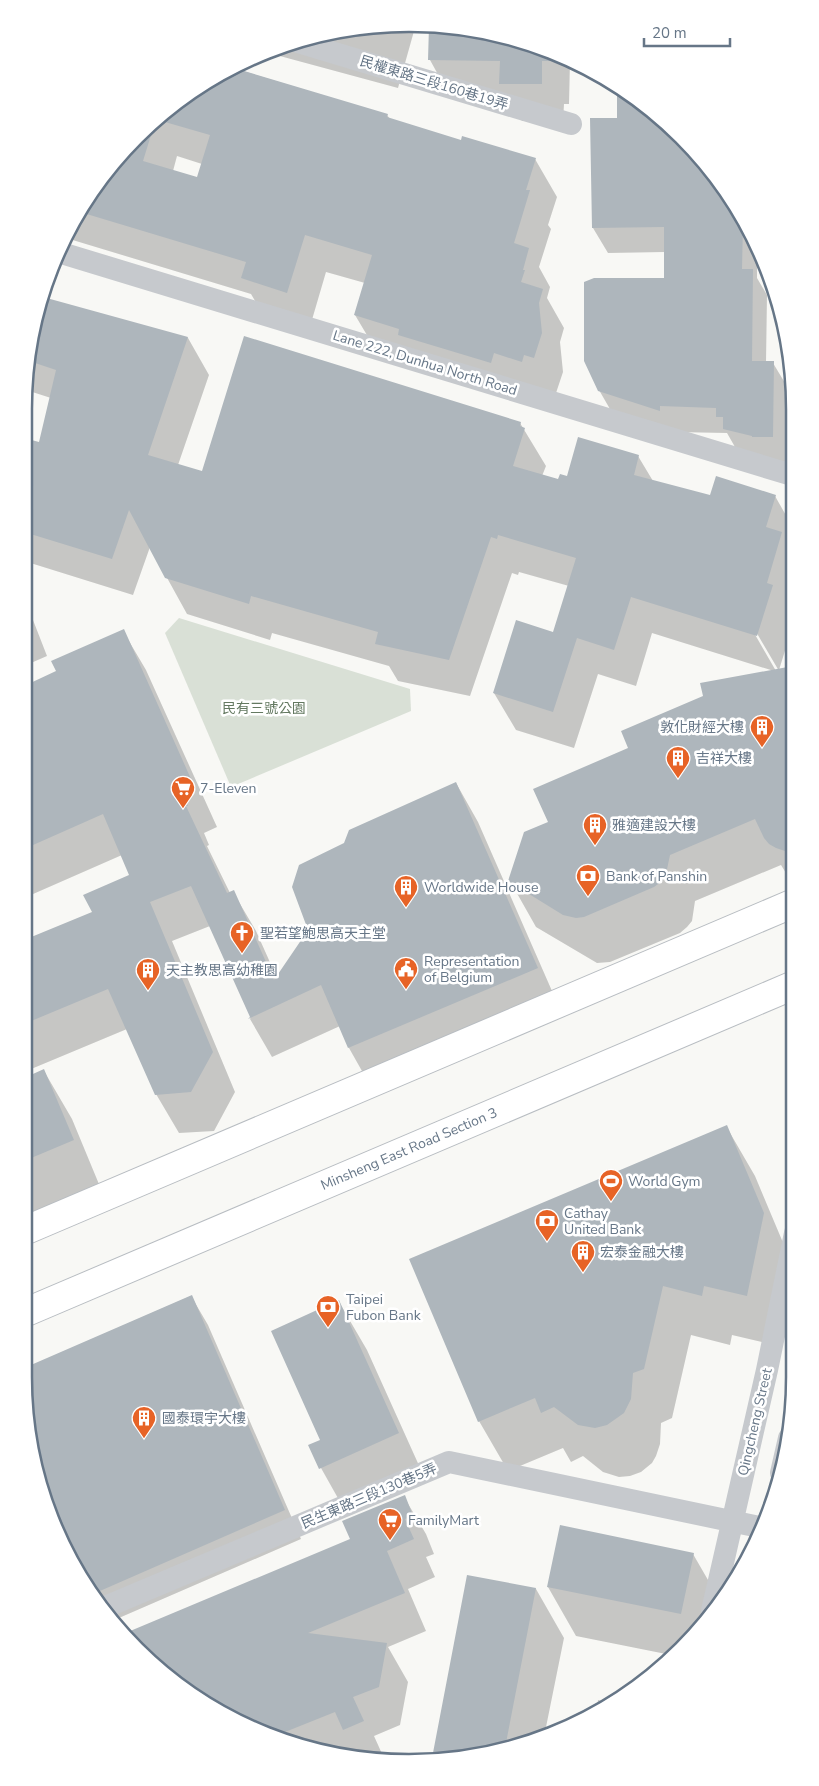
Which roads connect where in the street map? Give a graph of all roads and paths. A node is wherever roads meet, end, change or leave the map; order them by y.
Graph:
1 (310, 46) edge
2 (571, 124) dead end
3 (66, 254) edge
4 (786, 473) edge
5 (786, 906) edge
6 (786, 990) edge
7 (32, 1228) edge
8 (786, 1277) edge
9 (32, 1310) edge
10 (732, 1521) junction
11 (756, 1526) edge
12 (715, 1597) edge
13 (109, 1605) edge

1 - 2 street, 民權東路三段160巷19弄
3 - 4 street, Lane 222, Dunhua North Road
5 - 7 street
6 - 9 street, Minsheng East Road Section 3
8 - 10 street, Qingcheng Street
10 - 11 street, 民生東路三段130巷5弄
10 - 12 street, Qingcheng Street
10 - 13 street, 民生東路三段130巷5弄

